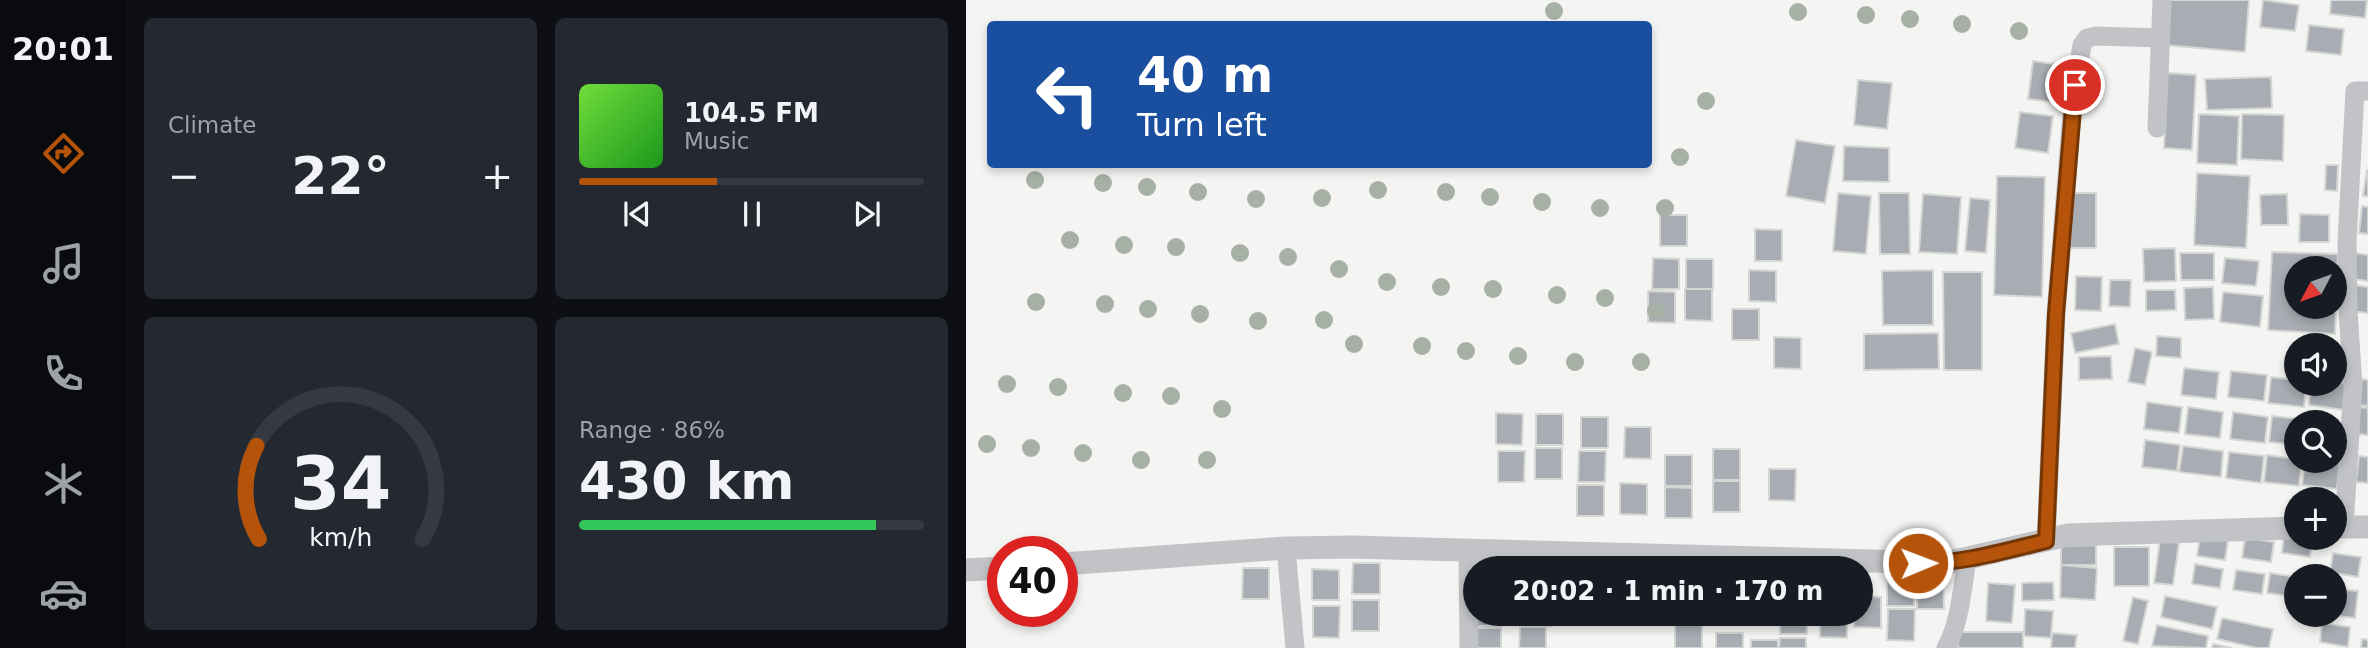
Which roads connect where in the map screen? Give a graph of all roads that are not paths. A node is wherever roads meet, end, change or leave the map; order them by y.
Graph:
1 (2162, 0) edge
2 (2161, 38) junction
3 (2368, 91) edge
4 (2157, 128) dead end
5 (2343, 487) edge
6 (2347, 527) edge
7 (2368, 527) edge
8 (2284, 528) edge
9 (2046, 541) junction
10 (1286, 548) junction
11 (1468, 550) junction
12 (1967, 560) junction
13 (1078, 563) edge
14 (987, 569) edge
15 (966, 570) edge
16 (1295, 648) edge
17 (1469, 648) edge
18 (1945, 648) edge

1 - 2 street
2 - 4 street
2 - 9 street
3 - 5 street
6 - 7 street
8 - 9 street
9 - 12 street
10 - 11 street
10 - 13 street
10 - 16 street
11 - 12 street
11 - 17 street
12 - 18 street
14 - 15 street

